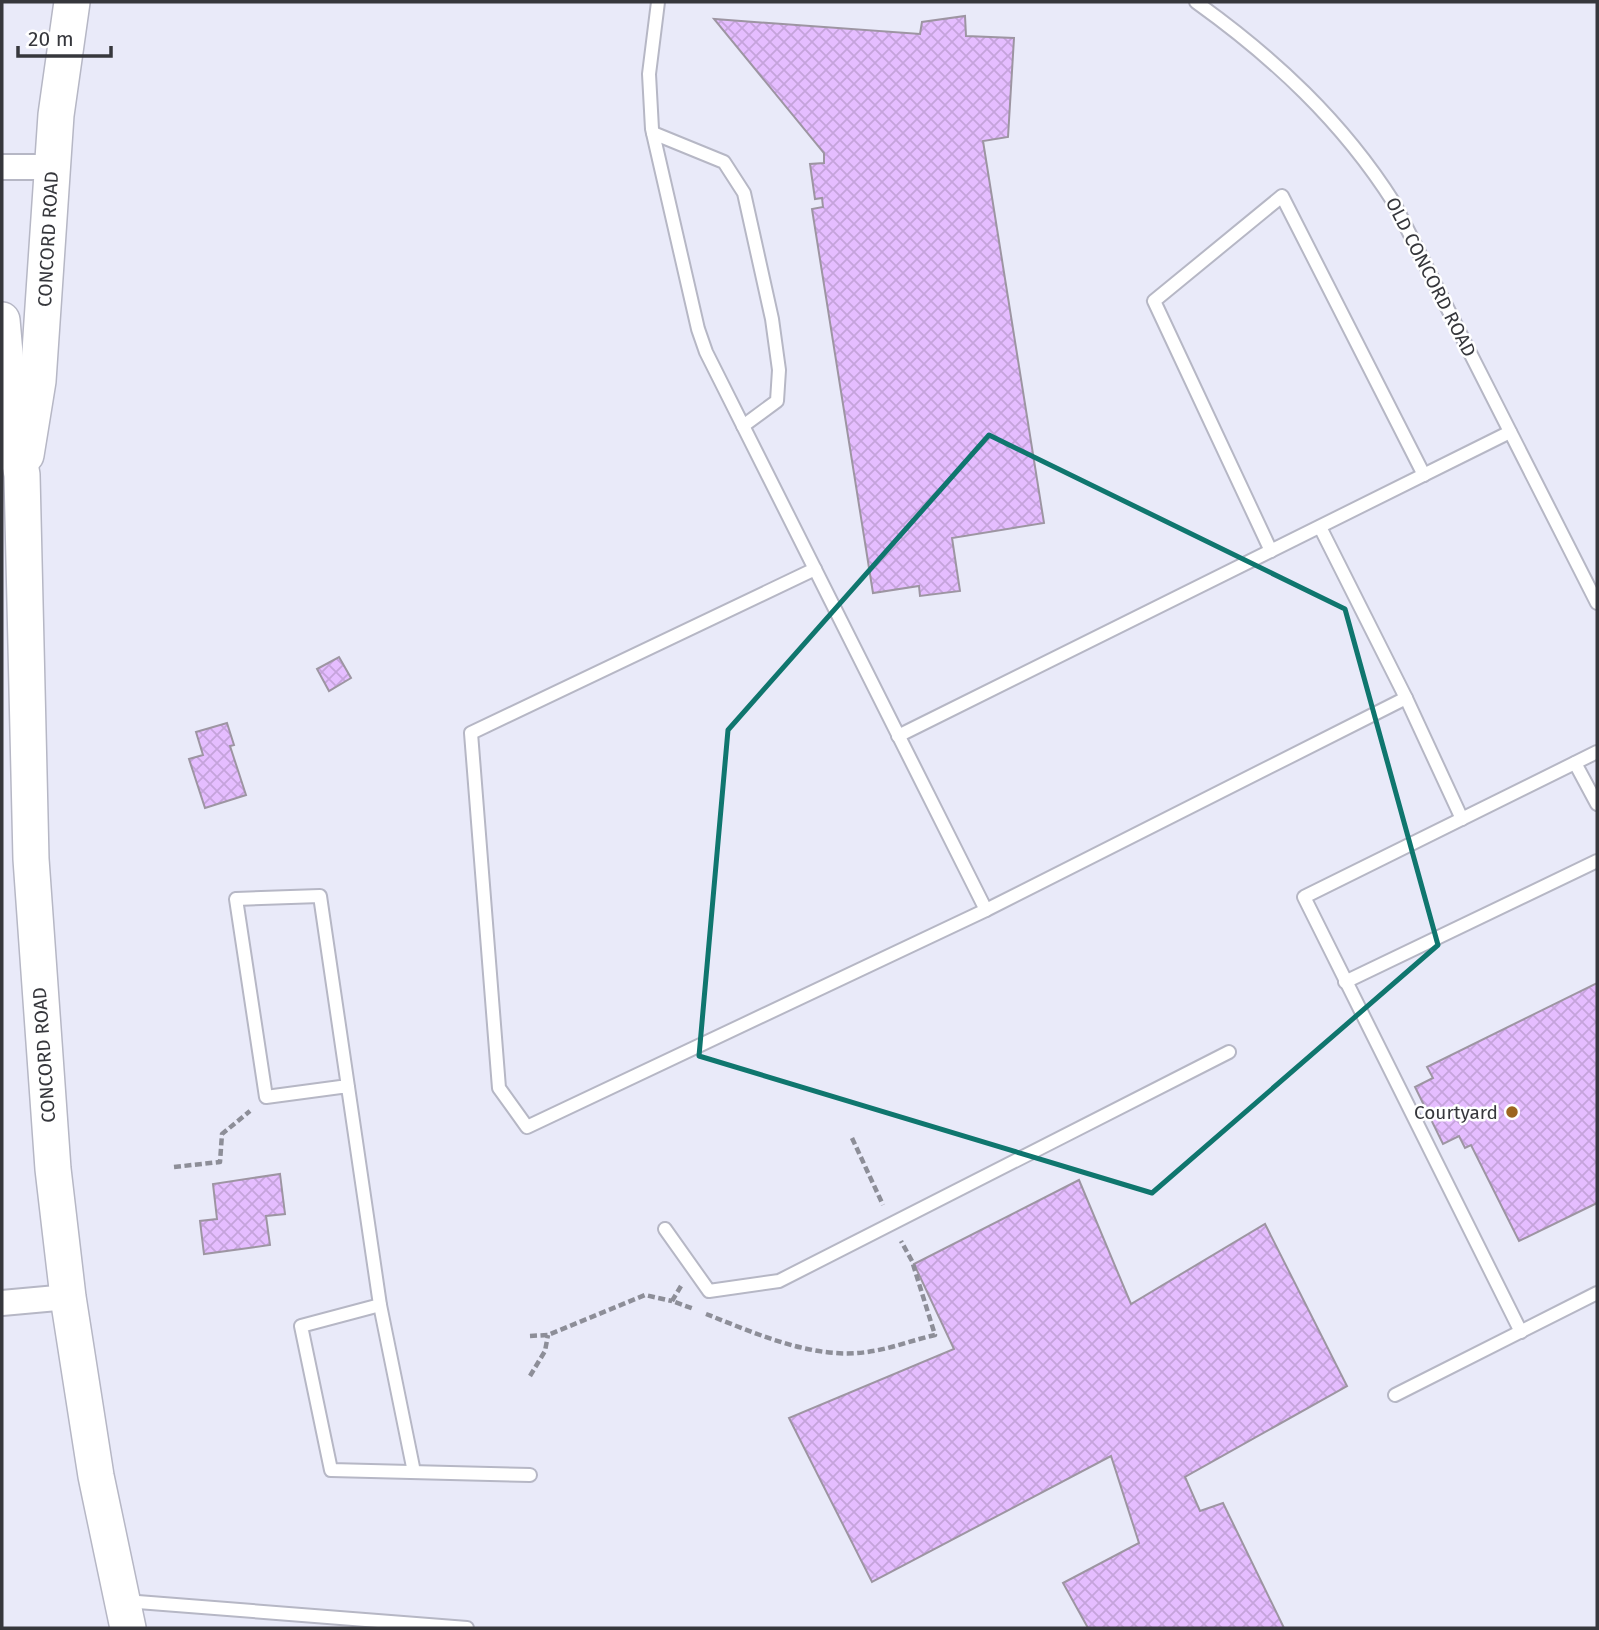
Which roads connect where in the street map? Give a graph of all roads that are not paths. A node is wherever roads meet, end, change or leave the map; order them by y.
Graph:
1 (72, 2) edge
2 (658, 2) edge
3 (1196, 2) edge
4 (653, 133) junction
5 (2, 167) edge
6 (52, 167) junction
7 (2, 320) edge
8 (743, 426) junction
9 (1510, 432) junction
10 (22, 475) junction
11 (1424, 475) junction
12 (1320, 527) junction
13 (1271, 551) junction
14 (815, 569) junction
15 (1597, 603) edge
16 (1406, 698) junction
17 (898, 736) junction
18 (1597, 752) edge
19 (1575, 763) junction
20 (1597, 804) edge
21 (1462, 819) junction
22 (1597, 861) edge
23 (986, 910) junction
24 (1345, 982) junction
25 (1229, 1052) dead end
26 (348, 1086) junction
27 (666, 1229) dead end
28 (1597, 1293) edge
29 (68, 1297) junction
30 (2, 1303) edge
31 (380, 1305) junction
32 (1521, 1332) junction
33 (1395, 1395) dead end
34 (414, 1472) junction
35 (530, 1475) dead end
36 (125, 1615) edge
37 (467, 1628) edge

1 - 6 main road, CONCORD ROAD
2 - 4 lane
3 - 9 lane, OLD CONCORD ROAD
4 - 8 lane
4 - 8 lane
5 - 6 street
6 - 10 main road, CONCORD ROAD
7 - 10 main road, CONCORD ROAD
8 - 14 lane
9 - 11 lane
9 - 15 lane, OLD CONCORD ROAD
10 - 29 main road, CONCORD ROAD
11 - 12 lane
11 - 13 lane
12 - 13 lane
12 - 16 lane
13 - 17 lane
14 - 17 lane
14 - 23 lane
16 - 21 lane
16 - 23 lane
17 - 23 lane
18 - 19 lane
19 - 20 lane
19 - 21 lane
21 - 24 lane
22 - 24 lane
24 - 32 lane
25 - 27 lane
26 - 26 lane
26 - 31 lane
28 - 32 lane
29 - 30 street
29 - 36 main road, CONCORD ROAD
31 - 34 lane
31 - 34 lane
32 - 33 lane
34 - 35 lane
36 - 37 lane

